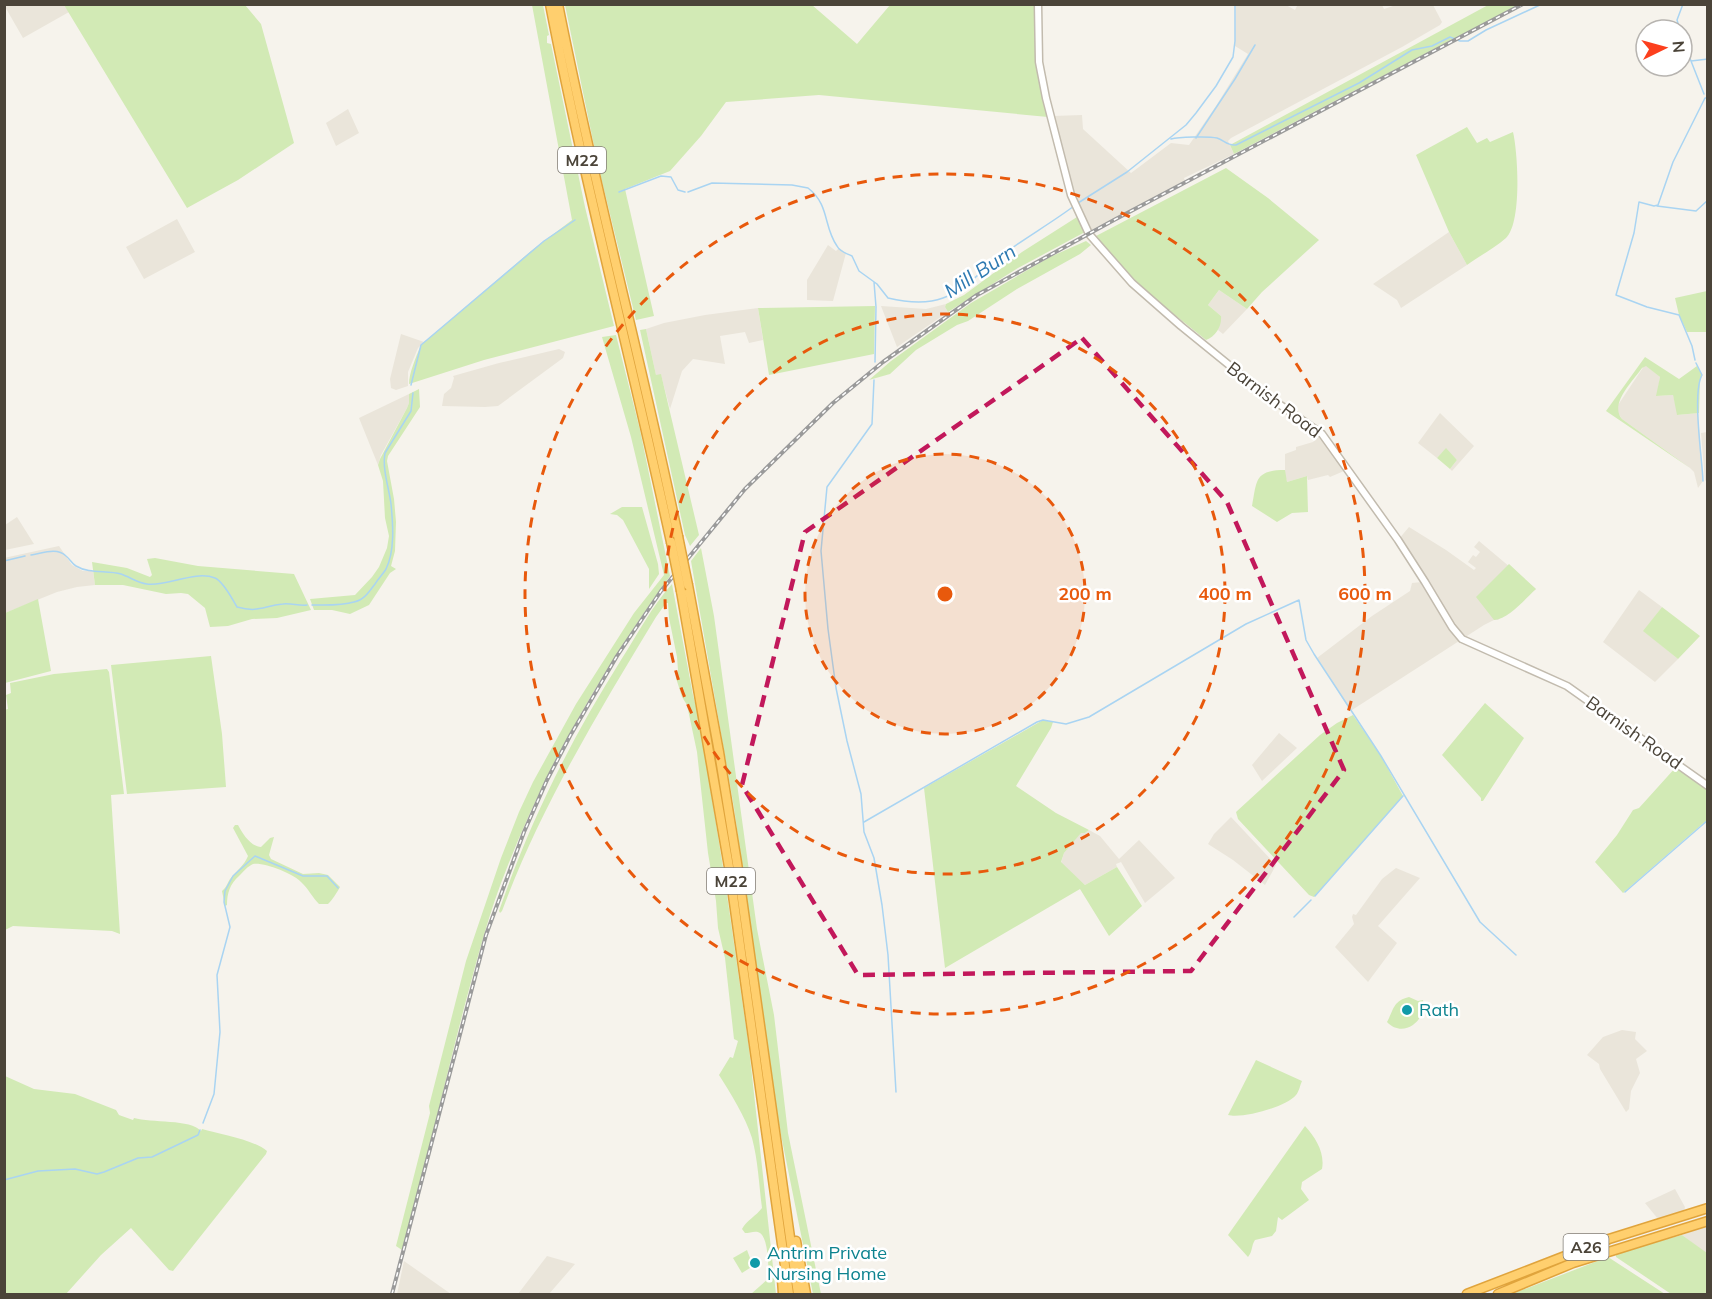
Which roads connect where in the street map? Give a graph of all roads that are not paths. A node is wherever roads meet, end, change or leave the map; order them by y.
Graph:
1 (549, 4) edge
2 (558, 4) edge
3 (1038, 4) edge
4 (624, 314) junction
5 (684, 588) junction
6 (1707, 786) edge
7 (774, 1122) junction
8 (772, 1171) junction
9 (1707, 1208) edge
10 (1707, 1221) edge
11 (1609, 1245) junction
12 (783, 1294) edge
13 (789, 1294) edge
14 (798, 1294) edge
15 (806, 1294) edge
16 (1467, 1294) edge
17 (1498, 1294) edge

1 - 4 highway, M22
2 - 4 highway, M22
3 - 6 street, Barnish Road
4 - 5 highway, M22, bridge
5 - 7 highway, M22
5 - 8 highway, M22
7 - 14 highway, M22
7 - 15 highway
8 - 12 highway
8 - 13 highway, M22
9 - 11 highway, A26
10 - 11 highway, A26
11 - 16 highway, A26
11 - 17 highway, A26

